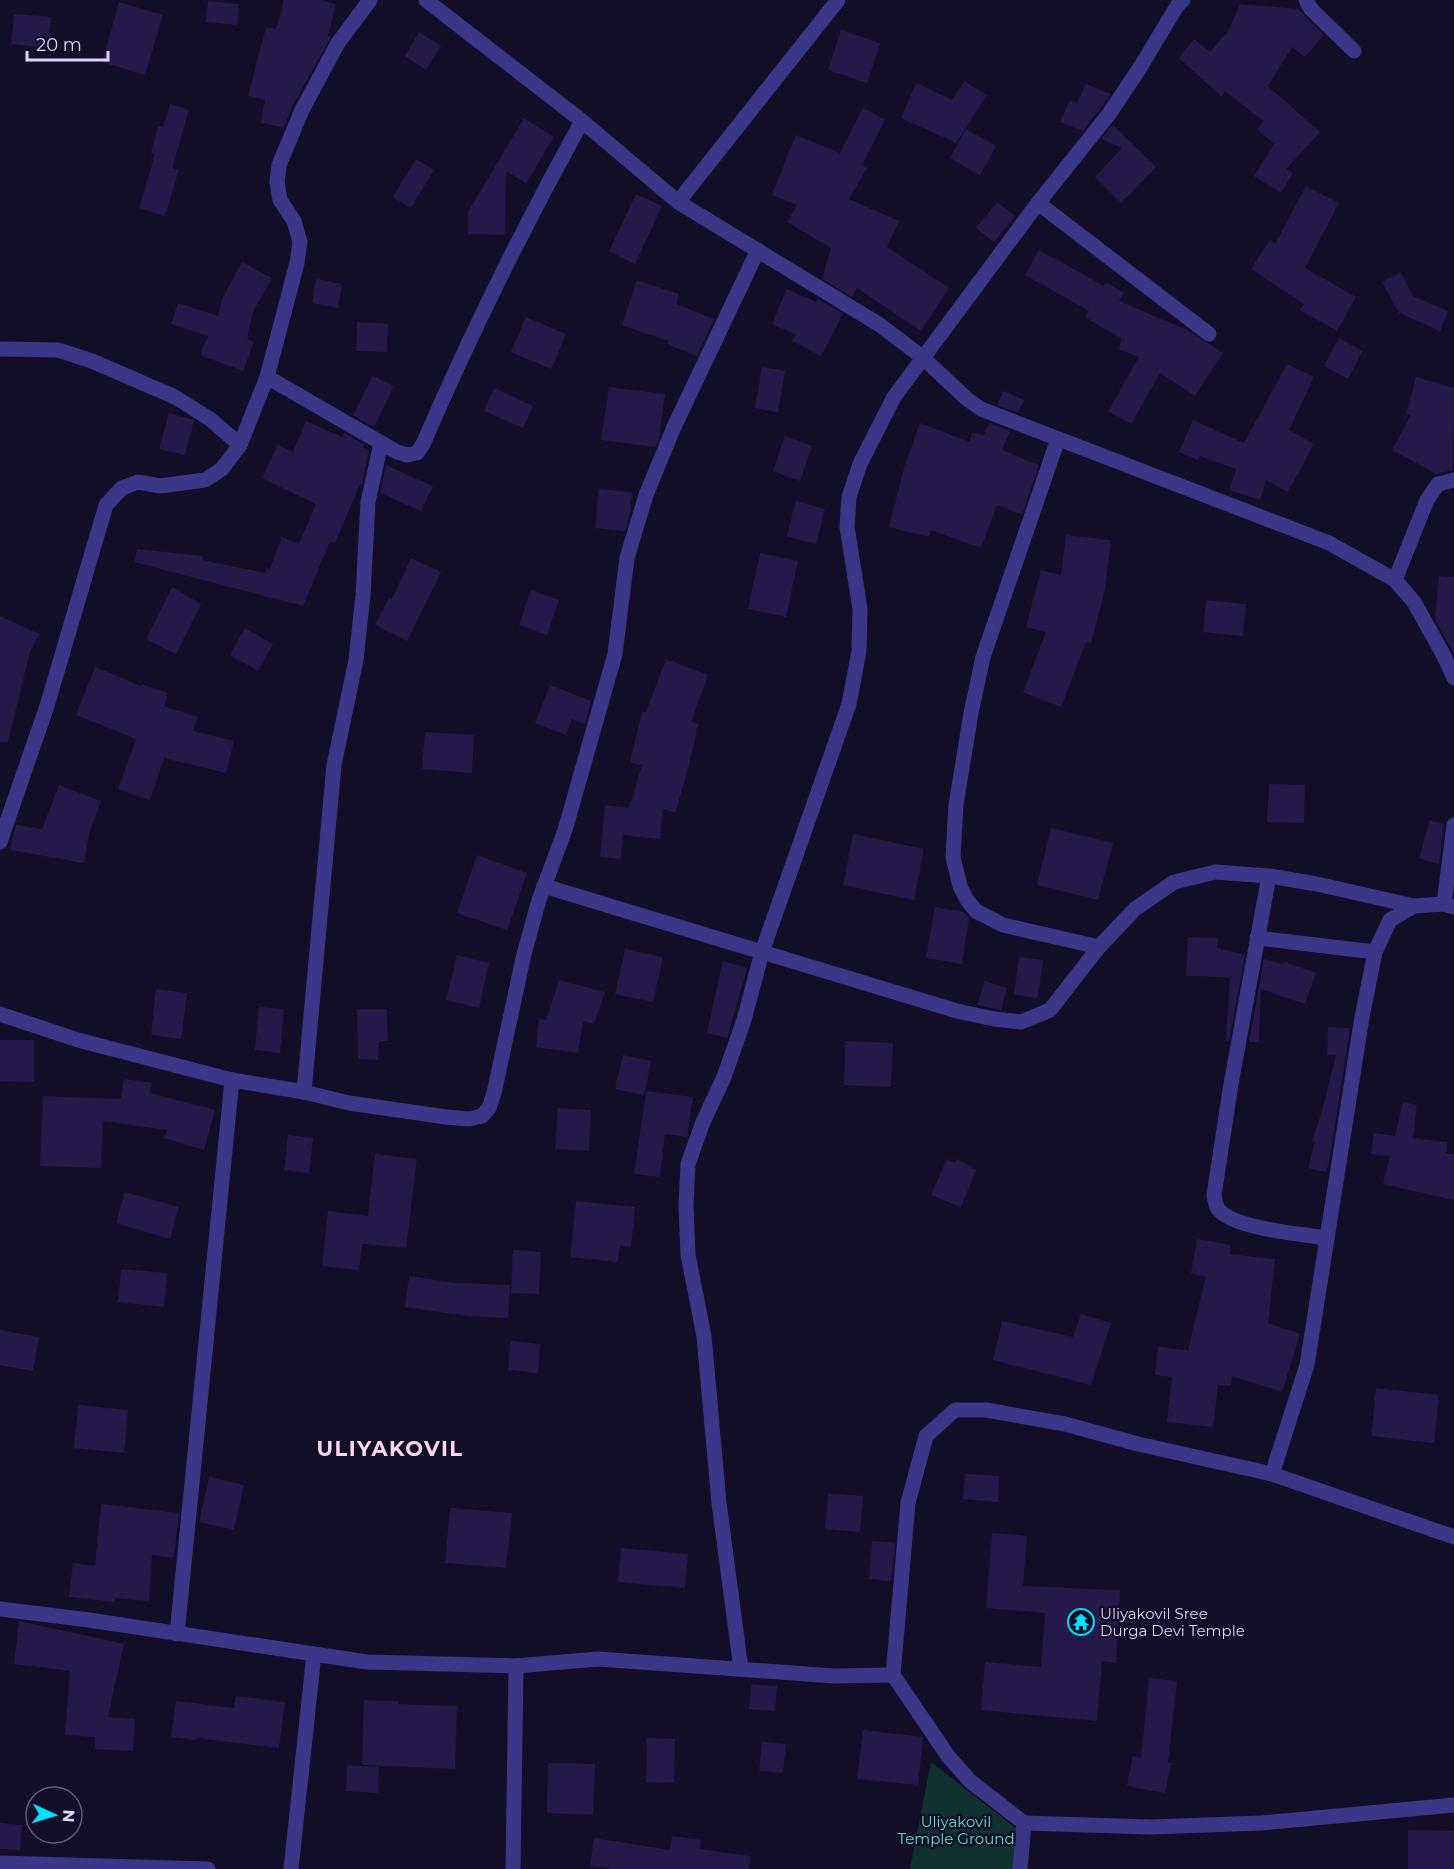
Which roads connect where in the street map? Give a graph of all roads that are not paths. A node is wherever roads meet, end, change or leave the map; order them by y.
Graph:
1 (370, 0) edge
2 (426, 0) edge
3 (838, 0) edge
4 (1183, 0) edge
5 (1306, 0) edge
6 (1354, 51) dead end
7 (582, 121) junction
8 (678, 202) junction
9 (1038, 203) junction
10 (758, 250) junction
11 (1209, 334) dead end
12 (0, 349) edge
13 (922, 357) junction
14 (267, 377) junction
15 (1058, 439) junction
16 (381, 442) junction
17 (240, 445) junction
18 (1454, 480) edge
19 (1395, 580) junction
20 (1454, 678) edge
21 (1454, 825) edge
22 (0, 840) edge
23 (1269, 876) junction
24 (544, 885) junction
25 (1449, 905) edge
26 (1414, 906) junction
27 (1257, 938) junction
28 (1099, 947) junction
29 (762, 952) junction
30 (1375, 952) junction
31 (0, 1014) edge
32 (232, 1080) junction
33 (304, 1092) junction
34 (1326, 1238) junction
35 (1272, 1474) junction
36 (1454, 1537) edge
37 (0, 1609) edge
38 (177, 1634) junction
39 (314, 1654) junction
40 (516, 1666) junction
41 (741, 1669) junction
42 (893, 1675) junction
43 (1454, 1805) edge
44 (1024, 1823) junction
45 (0, 1863) edge
46 (208, 1869) edge
47 (291, 1869) edge
48 (513, 1869) edge
49 (1020, 1869) edge

1 - 14 street
2 - 7 street
3 - 8 street
4 - 9 street
5 - 6 street
7 - 8 street
7 - 16 street
8 - 10 street
9 - 11 street
9 - 13 street
10 - 13 street
10 - 24 street
12 - 17 street
13 - 15 street
13 - 29 street
14 - 16 street
14 - 17 street
15 - 19 street
15 - 28 street
16 - 33 street
17 - 22 street
18 - 19 street
19 - 20 street
21 - 25 street
23 - 26 street
23 - 27 street
23 - 28 street
24 - 29 street
24 - 33 street
25 - 26 street
26 - 30 street
27 - 30 street
27 - 34 street
28 - 29 street
29 - 41 street
30 - 34 street
31 - 32 street
32 - 33 street
32 - 38 street
34 - 35 street
35 - 36 street
35 - 42 street
37 - 38 street
38 - 39 street
39 - 40 street
39 - 47 street
40 - 41 street
40 - 48 street
41 - 42 street
42 - 44 street
43 - 44 street
44 - 49 street
45 - 46 street

